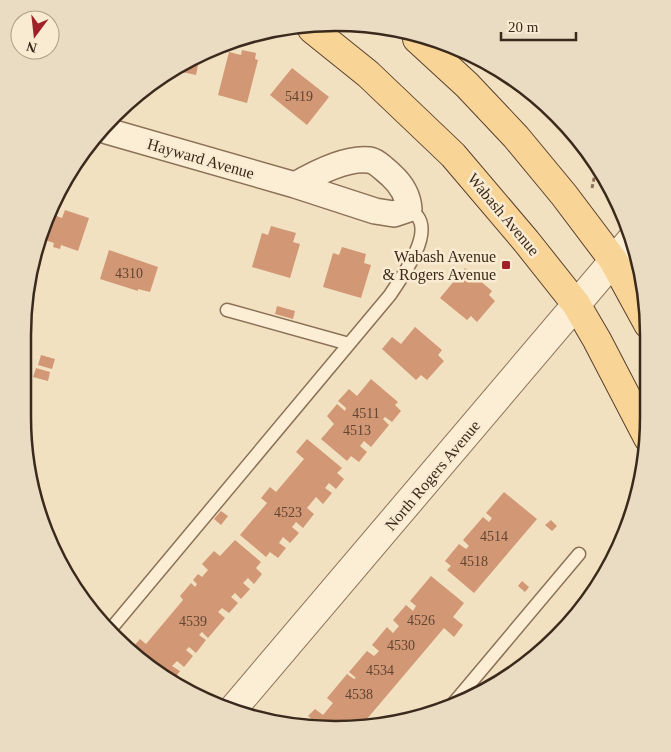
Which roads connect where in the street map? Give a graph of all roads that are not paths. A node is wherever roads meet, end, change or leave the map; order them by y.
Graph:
1 (316, 32) edge
2 (423, 44) edge
3 (110, 131) edge
4 (295, 185) junction
5 (409, 209) junction
6 (622, 250) edge
7 (636, 290) edge
8 (576, 304) junction
9 (227, 310) dead end
10 (349, 344) junction
11 (640, 422) edge
12 (579, 554) dead end
13 (114, 625) edge
14 (462, 693) edge
15 (237, 705) edge

1 - 8 main road, Wabash Avenue
2 - 6 main road
3 - 4 street, Hayward Avenue
4 - 5 street, Hayward Avenue
4 - 5 street
5 - 10 lane
6 - 7 main road
6 - 8 street, North Rogers Avenue
8 - 11 main road, Wabash Avenue
8 - 15 street, North Rogers Avenue
9 - 10 lane
10 - 13 lane
12 - 14 lane

